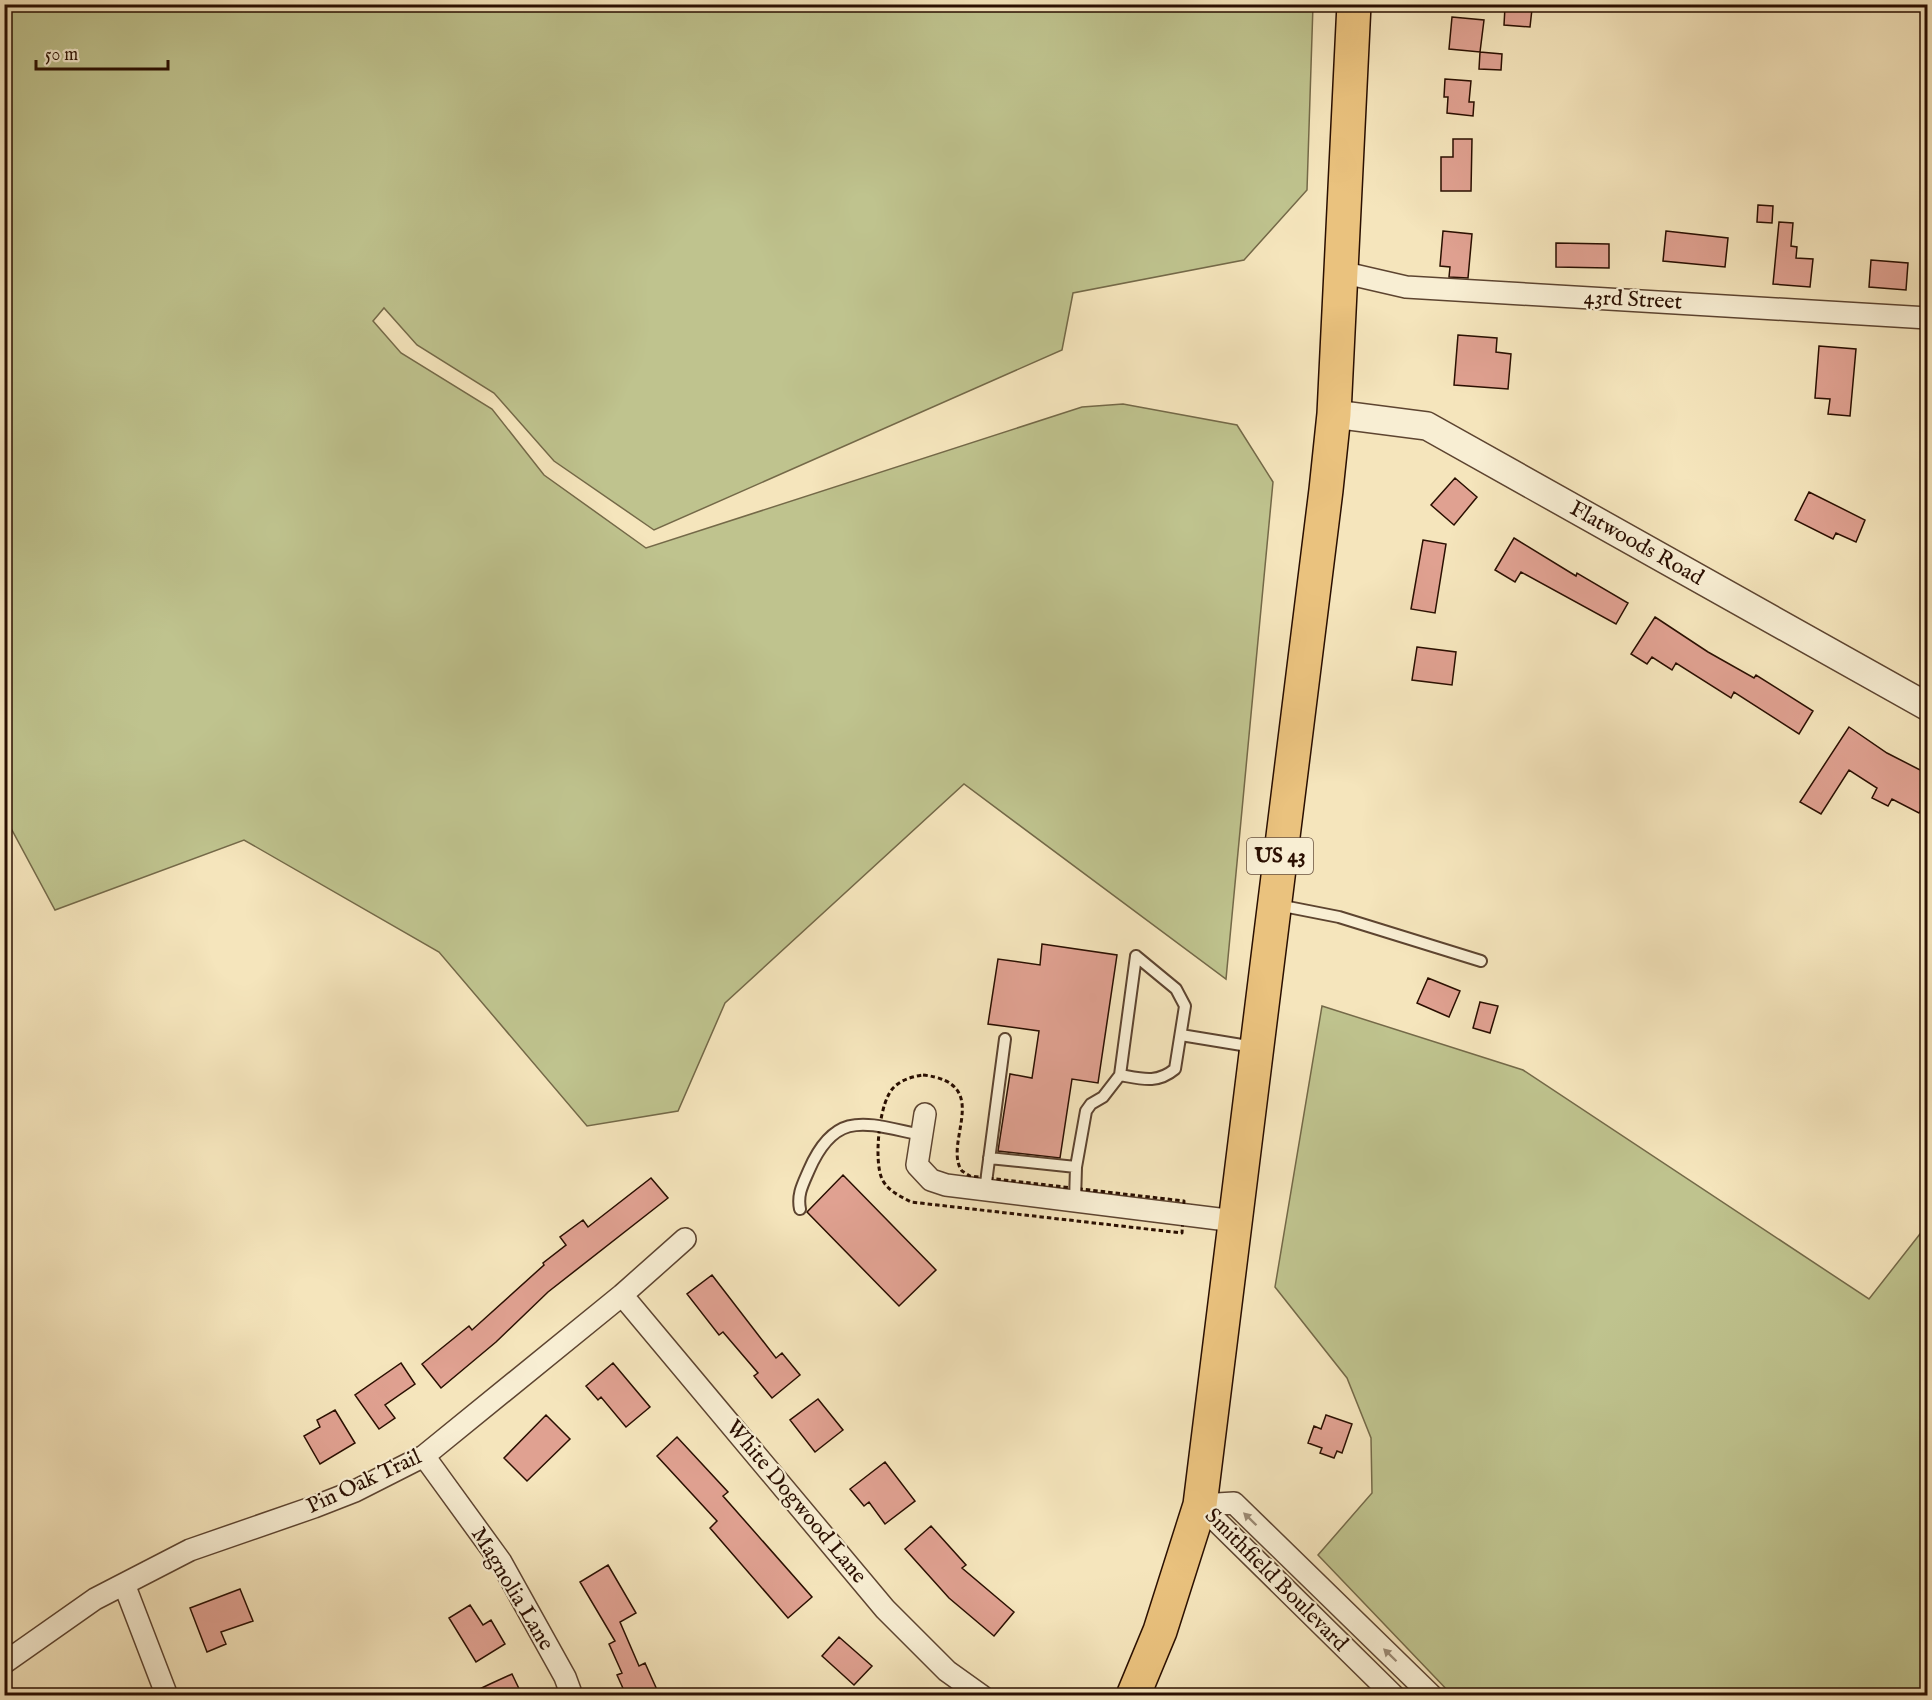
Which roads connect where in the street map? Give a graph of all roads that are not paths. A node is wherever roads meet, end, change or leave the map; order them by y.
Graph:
1 (1354, 4) edge
2 (1341, 272) junction
3 (1928, 318) edge
4 (1334, 414) junction
5 (1928, 707) edge
6 (1275, 904) junction
7 (1481, 961) dead end
8 (1180, 1035) junction
9 (1005, 1039) dead end
10 (1257, 1048) junction
11 (1120, 1075) junction
12 (924, 1124) joint
13 (989, 1158) junction
14 (1076, 1167) junction
15 (985, 1190) junction
16 (1075, 1201) junction
17 (800, 1209) dead end
18 (1235, 1221) junction
19 (685, 1239) dead end
20 (622, 1295) junction
21 (424, 1456) junction
22 (1200, 1505) junction
23 (124, 1584) junction
24 (4, 1663) edge
25 (167, 1695) edge
26 (572, 1695) edge
27 (982, 1695) edge
28 (1133, 1695) edge
29 (1394, 1695) edge
30 (1432, 1695) edge

1 - 2 highway, US 43
2 - 3 street, 43rd Street
2 - 4 highway, US 43
4 - 5 street, Flatwoods Road
4 - 6 highway, US 43
6 - 7 lane
6 - 10 highway, US 43
8 - 10 lane
8 - 11 lane
8 - 11 lane
9 - 13 lane
10 - 18 highway, US 43
11 - 14 lane
12 - 15 street
12 - 17 lane
13 - 14 lane
13 - 15 lane
14 - 16 lane
15 - 16 street
16 - 18 street
18 - 22 highway, US 43
19 - 20 street, Pin Oak Trail
20 - 21 street, Pin Oak Trail
20 - 27 street, White Dogwood Lane
21 - 23 street, Pin Oak Trail
21 - 26 street, Magnolia Lane
22 - 28 highway, US 43
22 - 29 street, Smithfield Boulevard
30 -> 22 street, Smithfield Boulevard
23 - 24 street, Pin Oak Trail
23 - 25 street

